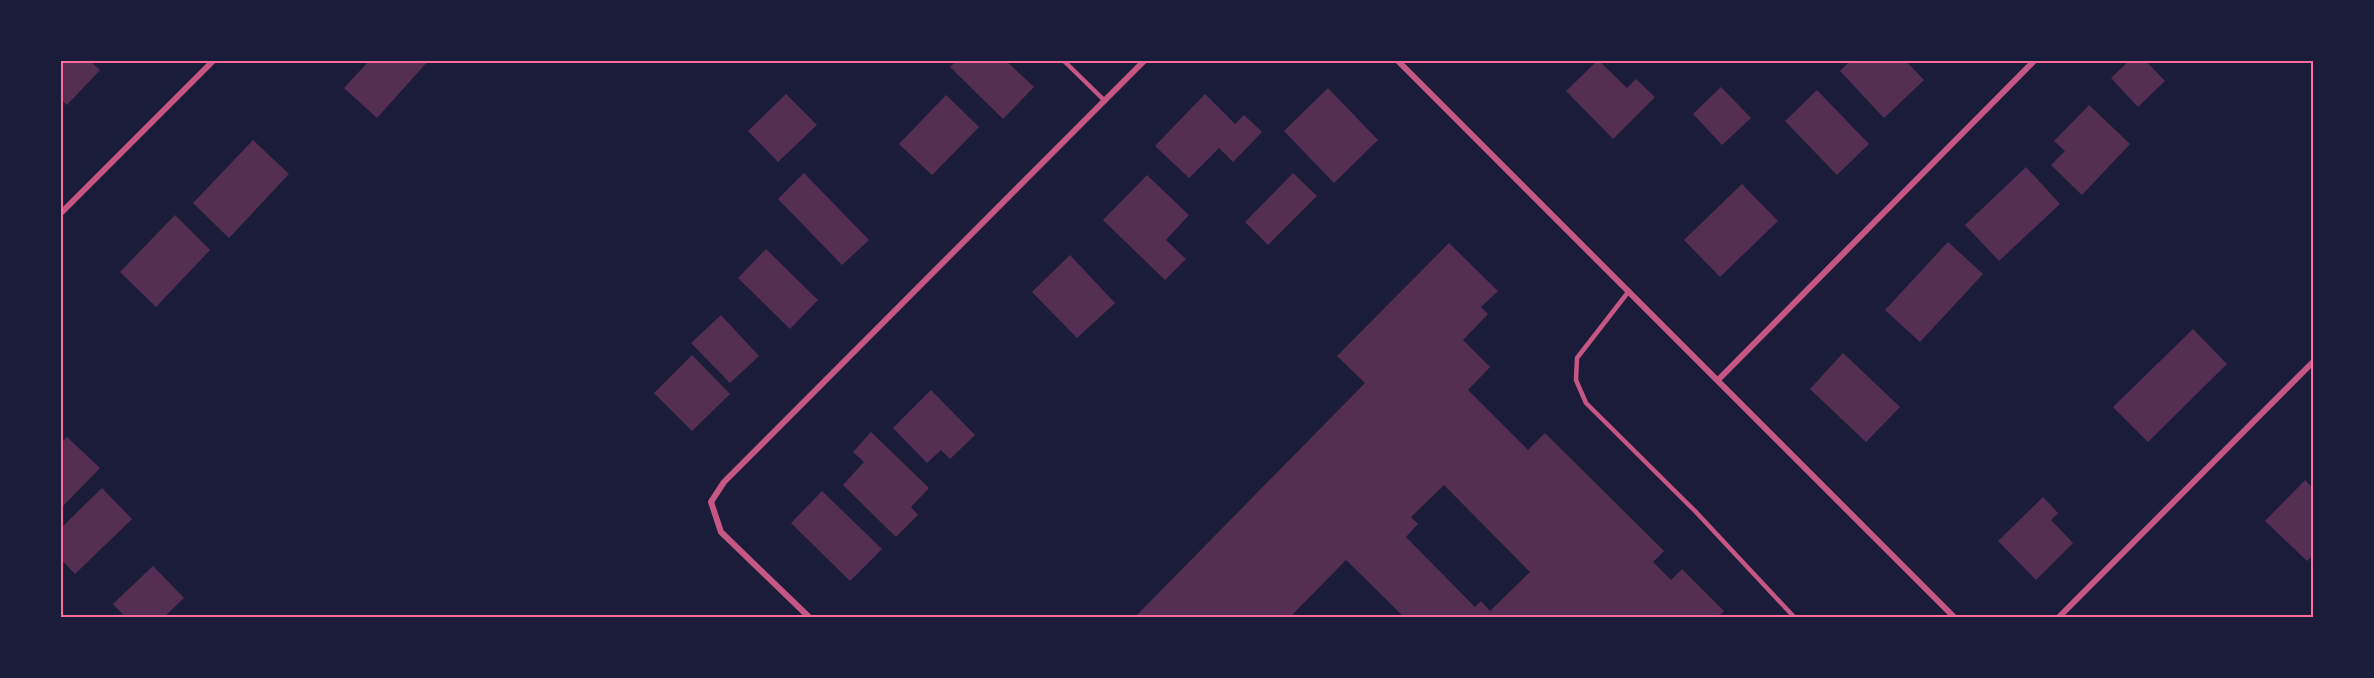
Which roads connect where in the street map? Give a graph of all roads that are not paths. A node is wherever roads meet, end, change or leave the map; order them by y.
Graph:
1 (214, 60) edge
2 (1063, 60) edge
3 (1146, 60) edge
4 (2035, 60) edge
5 (1399, 61) edge
6 (1105, 101) junction
7 (60, 214) edge
8 (1629, 291) junction
9 (2314, 361) edge
10 (1719, 379) junction
11 (810, 618) edge
12 (1795, 618) edge
13 (1955, 618) edge
14 (2058, 618) edge

1 - 7 street
2 - 6 lane
3 - 6 street
4 - 10 street
5 - 8 street
6 - 11 street
8 - 10 street
8 - 12 lane
9 - 14 street
10 - 13 street

